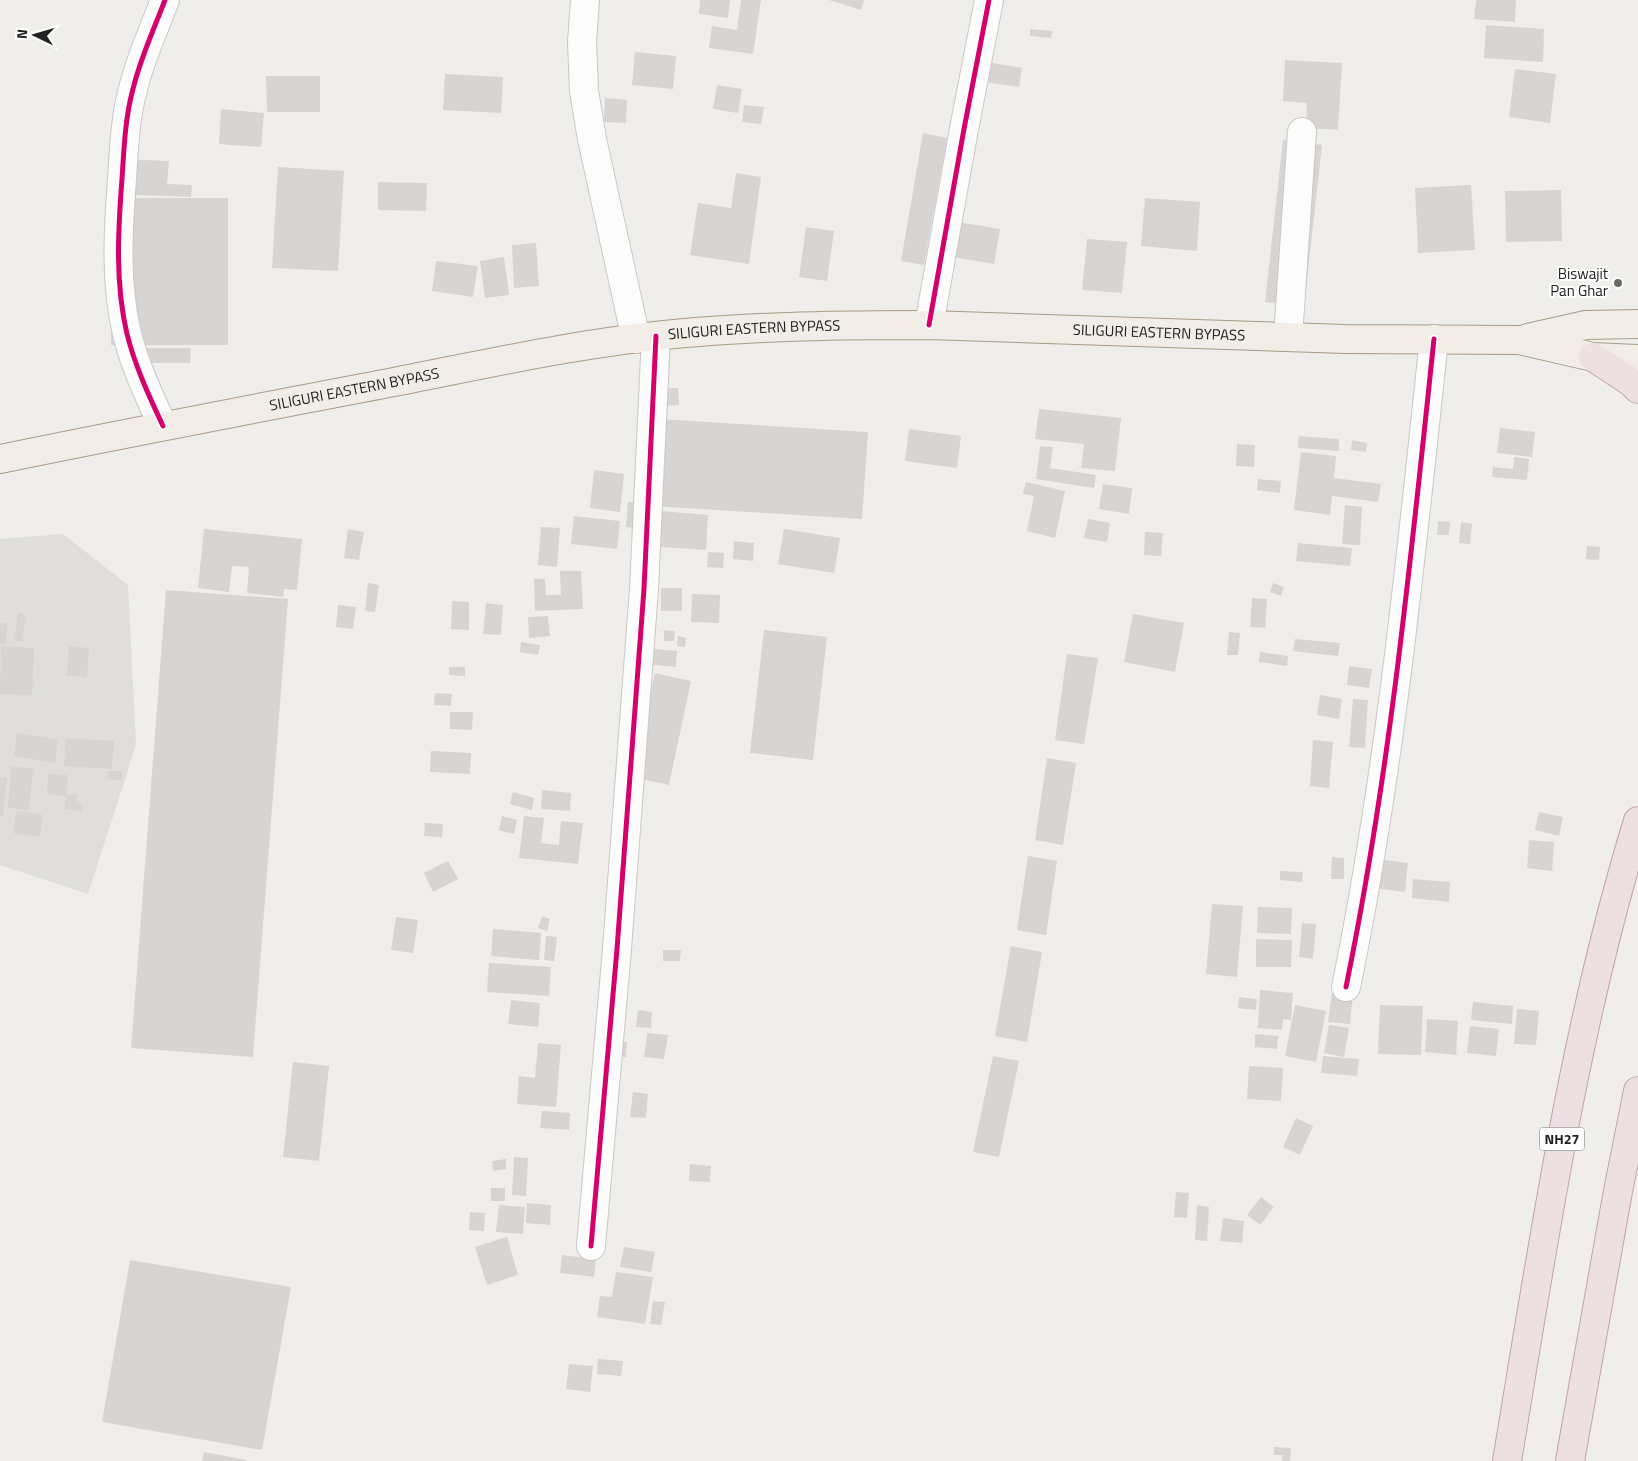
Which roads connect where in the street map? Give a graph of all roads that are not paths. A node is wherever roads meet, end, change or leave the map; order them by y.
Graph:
1 (165, 0) edge
2 (585, 0) edge
3 (989, 0) edge
4 (1302, 132) dead end
5 (1638, 324) edge
6 (928, 325) junction
7 (1288, 337) junction
8 (646, 338) junction
9 (1434, 339) junction
10 (1519, 340) junction
11 (1593, 357) junction
12 (1638, 359) edge
13 (1638, 389) edge
14 (163, 426) junction
15 (0, 459) edge
16 (1638, 820) edge
17 (1346, 987) dead end
18 (1638, 1091) edge
19 (591, 1246) dead end
20 (1507, 1461) edge
21 (1570, 1461) edge

1 - 14 street
2 - 8 street
3 - 6 street
4 - 7 street
5 - 10 main road, SILIGURI EASTERN BYPASS
6 - 7 main road, SILIGURI EASTERN BYPASS
6 - 8 main road, SILIGURI EASTERN BYPASS
7 - 9 main road, SILIGURI EASTERN BYPASS
8 - 14 main road, SILIGURI EASTERN BYPASS
8 - 19 street
9 - 10 main road, SILIGURI EASTERN BYPASS
9 - 17 street
10 - 11 main road, SILIGURI EASTERN BYPASS
11 - 12 main road, SILIGURI EASTERN BYPASS
11 - 13 highway
14 - 15 main road, SILIGURI EASTERN BYPASS
16 - 20 highway, NH27
18 - 21 highway

